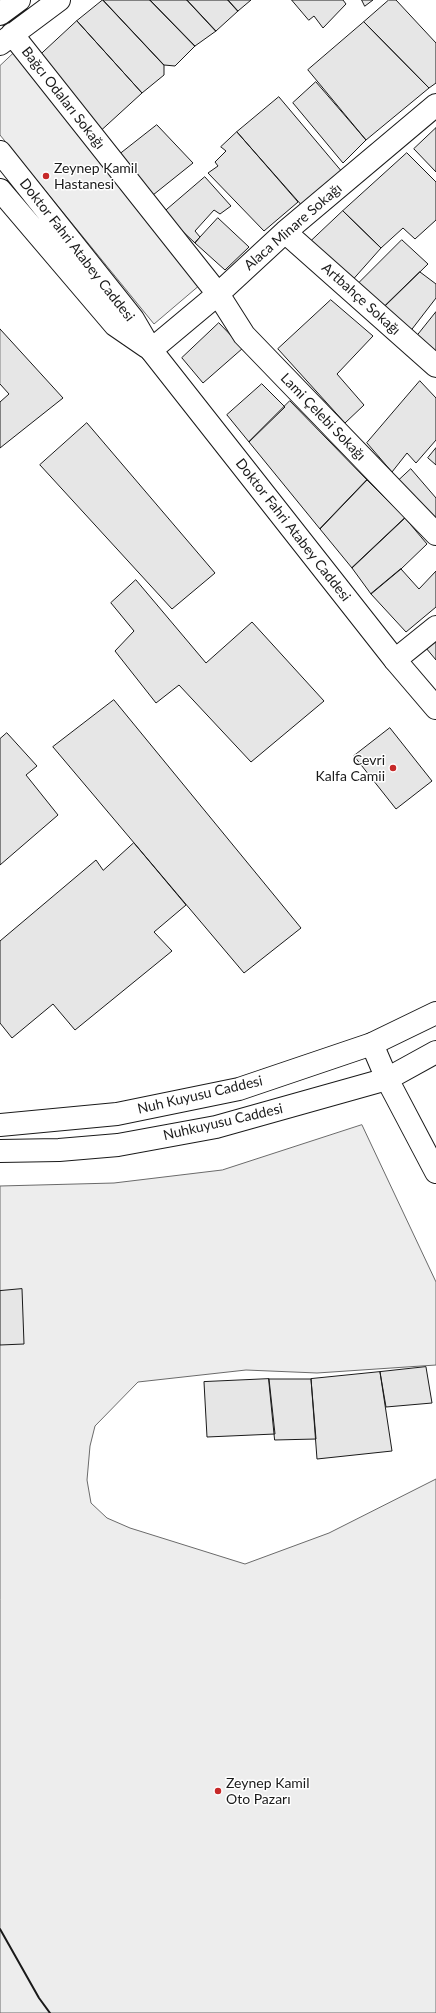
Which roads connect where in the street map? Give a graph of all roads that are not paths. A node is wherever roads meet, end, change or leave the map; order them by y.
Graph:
1 (19, 0) edge
2 (59, 0) edge
3 (0, 14) edge
4 (6, 39) edge
5 (436, 105) edge
6 (0, 152) edge
7 (0, 190) edge
8 (285, 232) junction
9 (218, 294) junction
10 (151, 350) junction
11 (436, 366) edge
12 (436, 534) edge
13 (436, 627) edge
14 (395, 660) junction
15 (436, 708) edge
16 (436, 1013) edge
17 (372, 1044) junction
18 (436, 1052) edge
19 (387, 1079) junction
20 (0, 1125) edge
21 (0, 1151) edge
22 (436, 1172) edge

1 - 3 main road
2 - 4 main road
4 - 9 main road, Bağcı Odaları Sokağı
5 - 8 main road, Alaca Minare Sokağı
6 - 10 main road, Doktor Fahri Atabey Caddesi
7 - 10 main road, Doktor Fahri Atabey Caddesi
8 - 9 main road, Alaca Minare Sokağı
8 - 11 main road, Artbahçe Sokağı
9 - 10 main road, Alaca Minare Sokağı
9 - 12 main road, Lami Çelebi Sokağı
10 - 14 main road, Doktor Fahri Atabey Caddesi
13 - 14 main road
14 - 15 main road, Doktor Fahri Atabey Caddesi
16 - 17 main road, Nuh Kuyusu Caddesi
17 - 19 main road
17 - 20 main road, Nuh Kuyusu Caddesi
18 - 19 main road, Nuhkuyusu Caddesi
19 - 21 main road, Nuhkuyusu Caddesi
19 - 22 main road

